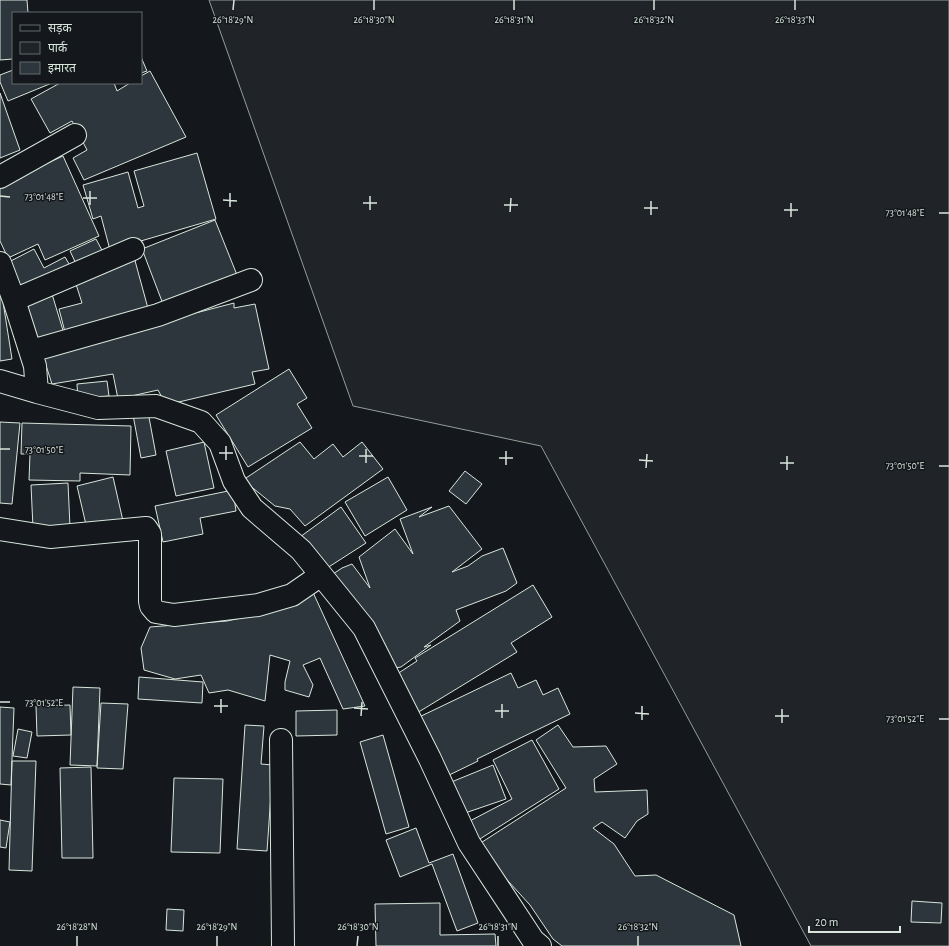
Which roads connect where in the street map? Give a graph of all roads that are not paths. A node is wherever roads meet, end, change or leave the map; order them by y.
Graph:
1 (75, 135) dead end
2 (0, 177) edge
3 (134, 249) dead end
4 (0, 263) edge
5 (251, 280) dead end
6 (14, 300) junction
7 (31, 351) junction
8 (0, 381) edge
9 (37, 392) junction
10 (0, 529) edge
11 (321, 575) junction
12 (282, 740) dead end
13 (283, 946) edge
14 (540, 946) edge

1 - 2 street
3 - 6 street
4 - 6 street
5 - 7 street
6 - 7 street
7 - 9 street
8 - 9 street
9 - 11 street
10 - 11 street
11 - 14 street
12 - 13 street

